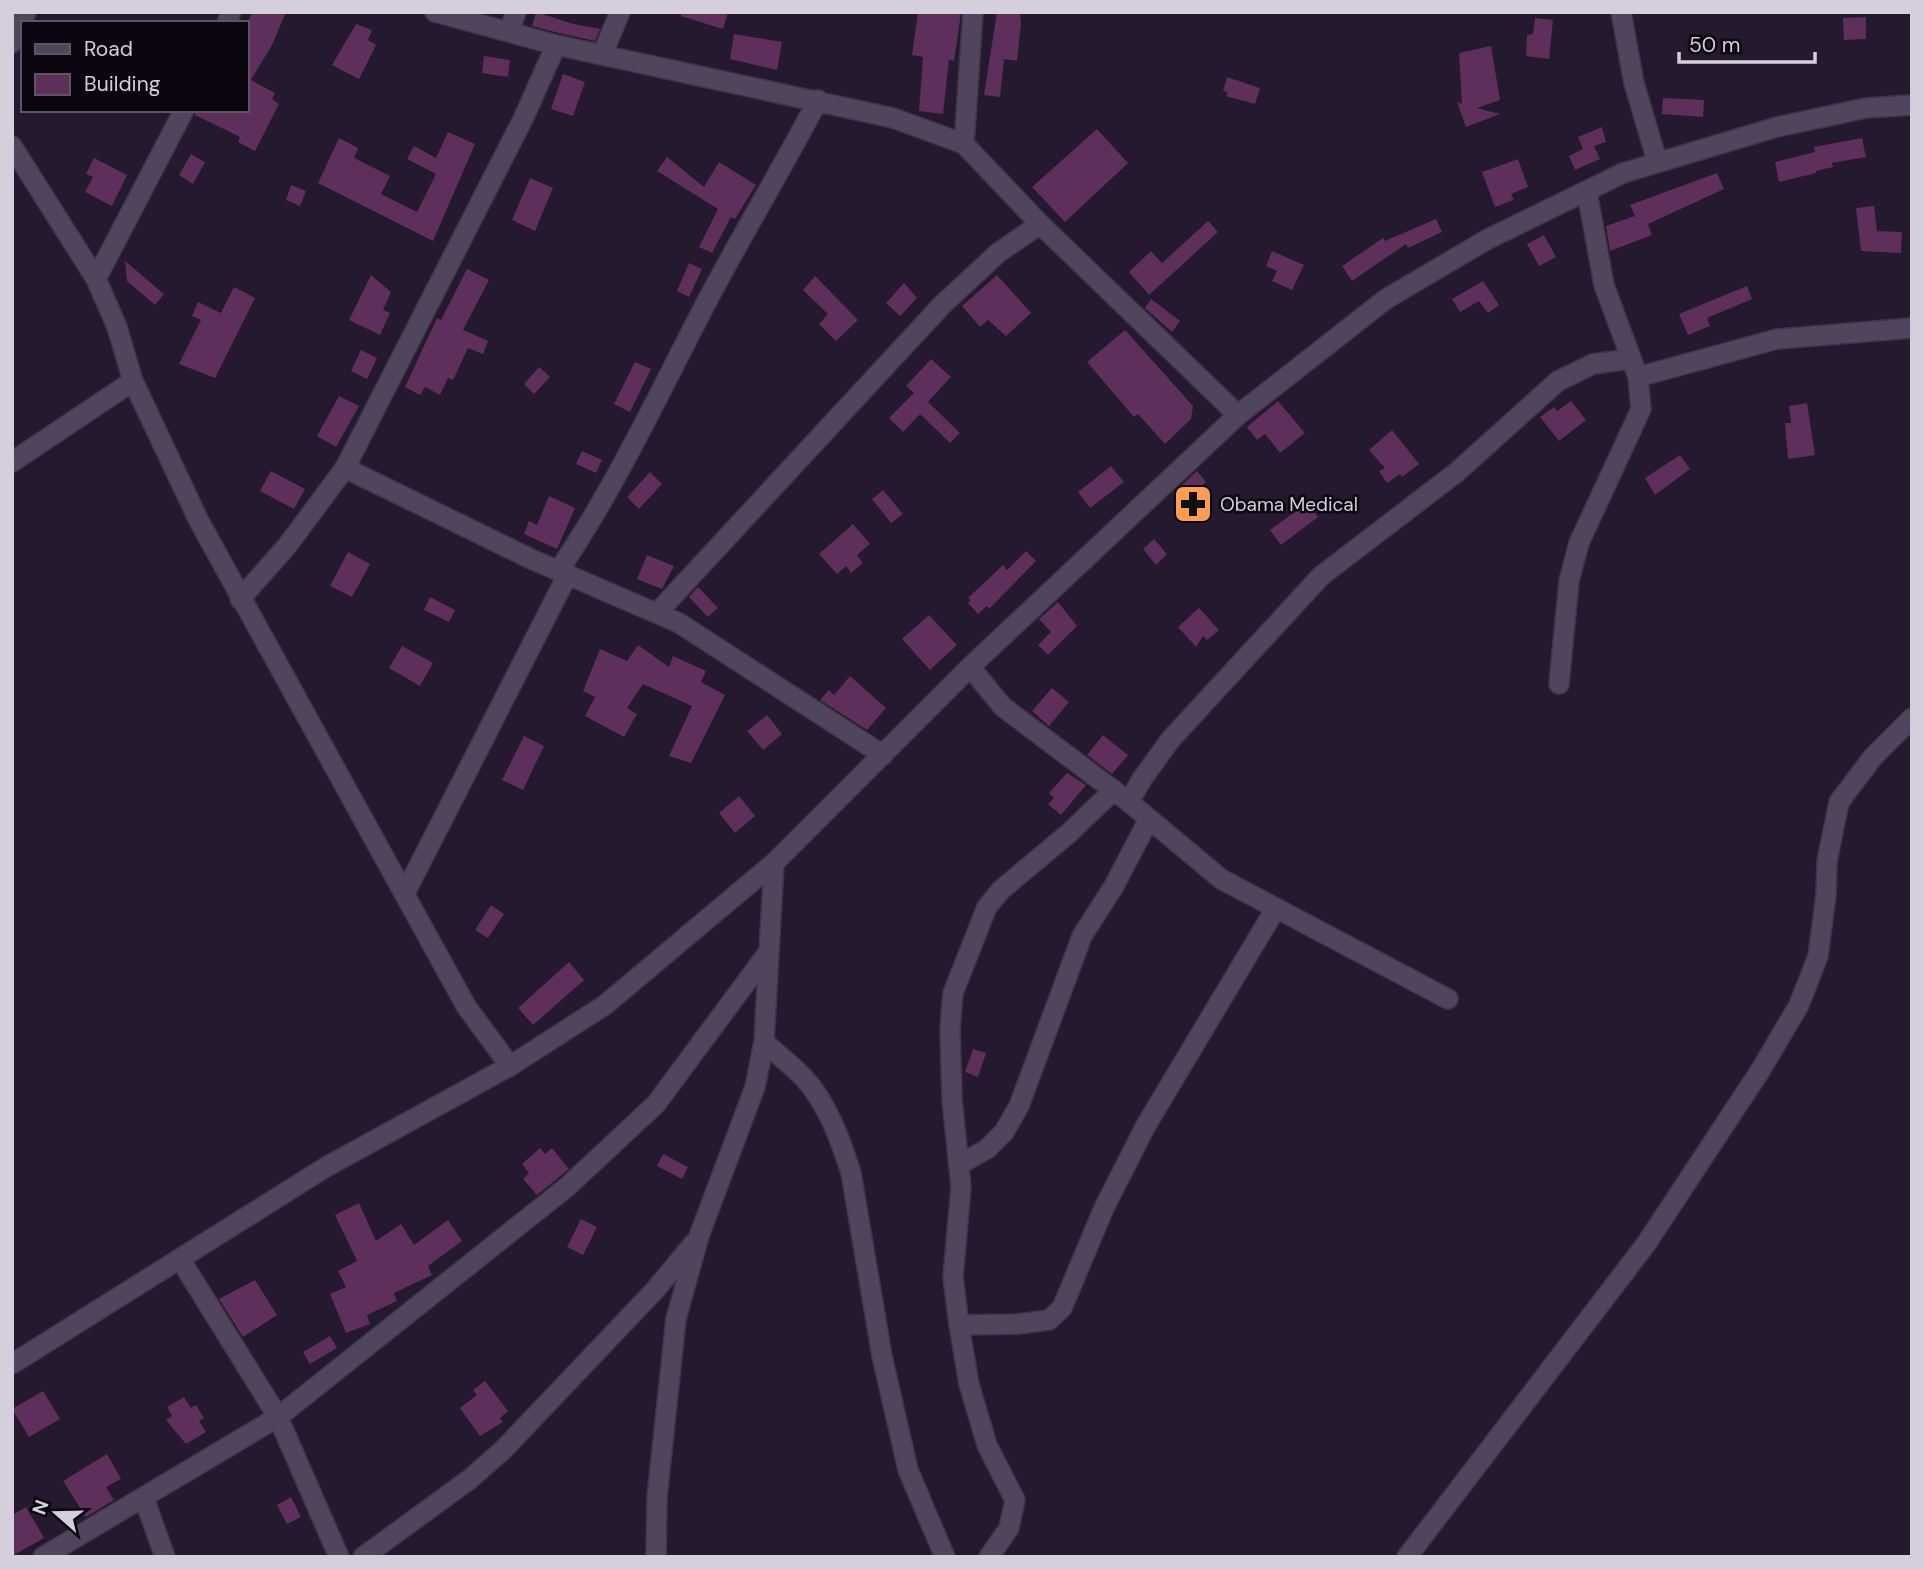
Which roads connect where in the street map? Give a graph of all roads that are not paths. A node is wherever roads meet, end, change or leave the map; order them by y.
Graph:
1 (435, 12) edge
2 (516, 12) edge
3 (620, 12) edge
4 (973, 12) edge
5 (1621, 12) edge
6 (21, 23) edge
7 (509, 33) junction
8 (12, 43) edge
9 (556, 45) junction
10 (602, 55) junction
11 (818, 100) junction
12 (1912, 105) edge
13 (183, 112) edge
14 (964, 144) junction
15 (12, 146) edge
16 (1657, 161) junction
17 (1587, 192) junction
18 (1040, 224) junction
19 (96, 279) junction
20 (1912, 328) edge
21 (1634, 368) junction
22 (132, 381) junction
23 (1238, 415) junction
24 (12, 462) edge
25 (345, 468) junction
26 (564, 572) junction
27 (240, 599) junction
28 (657, 613) junction
29 (970, 667) junction
30 (1559, 684) dead end
31 (1912, 718) edge
32 (883, 755) junction
33 (1122, 796) junction
34 (1149, 819) junction
35 (774, 863) junction
36 (405, 893) junction
37 (1276, 908) junction
38 (767, 954) junction
39 (1448, 999) dead end
40 (764, 1042) junction
41 (510, 1066) junction
42 (960, 1164) junction
43 (699, 1237) junction
44 (180, 1259) junction
45 (959, 1325) junction
46 (12, 1364) edge
47 (278, 1417) junction
48 (144, 1498) junction
49 (43, 1557) edge
50 (165, 1557) edge
51 (339, 1557) edge
52 (363, 1557) edge
53 (656, 1557) edge
54 (945, 1557) edge
55 (989, 1557) edge
56 (1407, 1557) edge

1 - 7 street
2 - 7 street
3 - 10 street
4 - 14 street
5 - 16 street
6 - 8 street
7 - 9 street
9 - 10 street
9 - 25 street
10 - 11 street
11 - 14 street
11 - 26 street
12 - 16 street
13 - 19 street
14 - 18 street
15 - 19 street
16 - 17 street
17 - 21 street
17 - 23 street
18 - 23 street
18 - 28 street
19 - 22 street
20 - 21 street
21 - 30 street
21 - 33 street
22 - 24 street
22 - 27 street
23 - 29 street
25 - 26 street
25 - 27 street
26 - 28 street
26 - 36 street
27 - 36 street
28 - 32 street
29 - 32 street
29 - 33 street
31 - 56 street
32 - 35 street
33 - 34 street
33 - 42 street
34 - 37 street
34 - 42 street
35 - 38 street
35 - 41 street
36 - 41 street
37 - 39 street
37 - 45 street
38 - 40 street
38 - 47 street
40 - 43 street
40 - 54 street
41 - 44 street
42 - 45 street
43 - 52 street
43 - 53 street
44 - 46 street
44 - 47 street
45 - 55 street
47 - 48 street
47 - 51 street
48 - 49 street
48 - 50 street

